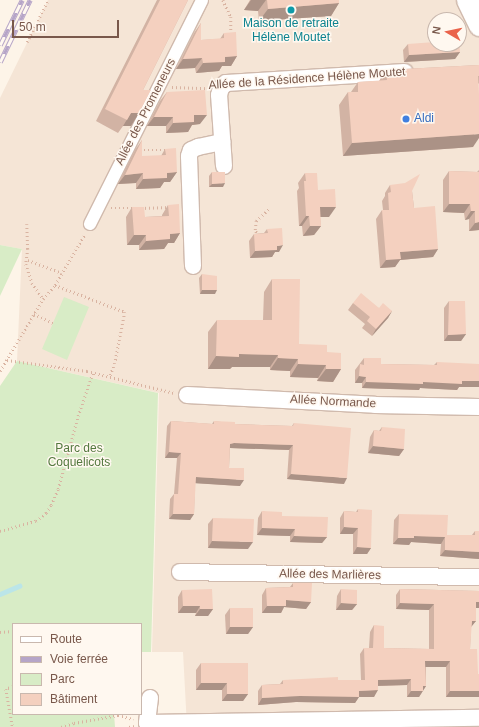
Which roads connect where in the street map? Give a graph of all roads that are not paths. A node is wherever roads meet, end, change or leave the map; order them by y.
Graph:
1 (202, 0) edge
2 (467, 0) edge
3 (479, 25) edge
4 (417, 71) edge
5 (222, 142) junction
6 (224, 166) dead end
7 (90, 224) road end
8 (193, 266) dead end
9 (186, 394) road end
10 (479, 407) edge
11 (180, 572) dead end
12 (479, 577) edge
13 (150, 698) dead end
14 (479, 718) edge
15 (147, 725) edge

1 - 7 street, Allée des Promeneurs
2 - 3 street
4 - 5 street, Allée de la Résidence Hélène Moutet
5 - 6 street
5 - 8 street
9 - 10 street, Allée Normande
11 - 12 street, Allée des Marlières
13 - 15 street
14 - 15 street

